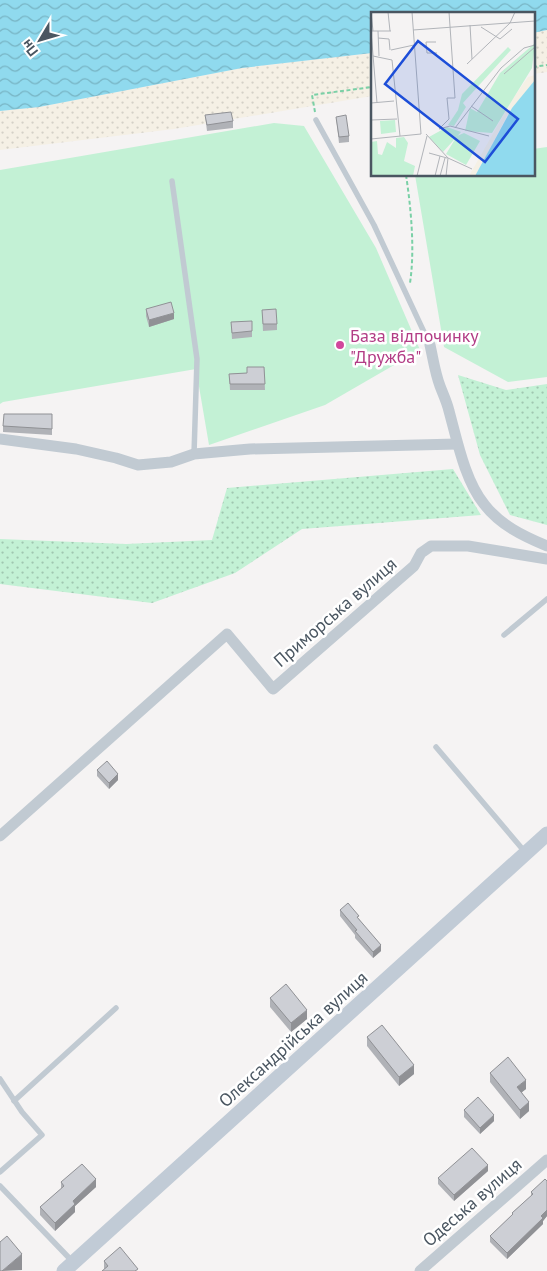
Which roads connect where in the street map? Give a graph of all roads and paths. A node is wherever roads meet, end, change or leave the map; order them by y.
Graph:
1 (547, 65) edge
2 (534, 67) edge
3 (371, 87) edge
4 (316, 120) joint
5 (406, 176) edge
6 (172, 182) dead end
7 (408, 298) junction
8 (430, 345) joint
9 (0, 438) edge
10 (457, 444) junction
11 (194, 454) junction
12 (547, 546) edge
13 (547, 559) edge
14 (547, 599) edge
15 (504, 635) dead end
16 (436, 747) dead end
17 (547, 834) edge
18 (0, 836) edge
19 (526, 853) junction
20 (116, 1008) dead end
21 (0, 1079) edge
22 (14, 1101) junction
23 (547, 1160) edge
24 (0, 1172) edge
25 (0, 1186) edge
26 (69, 1267) edge
27 (420, 1271) edge

1 - 2 path
3 - 4 path
4 - 7 lane
5 - 7 path
6 - 11 lane
7 - 8 lane
8 - 10 street
9 - 11 street
10 - 11 street
10 - 12 street
13 - 18 street, Приморська вулиця
14 - 15 lane
16 - 19 lane
17 - 19 street, Олександрійська вулиця
19 - 26 street, Олександрійська вулиця
20 - 22 lane
21 - 22 lane
22 - 24 lane
23 - 27 street, Одеська вулиця
25 - 26 lane

